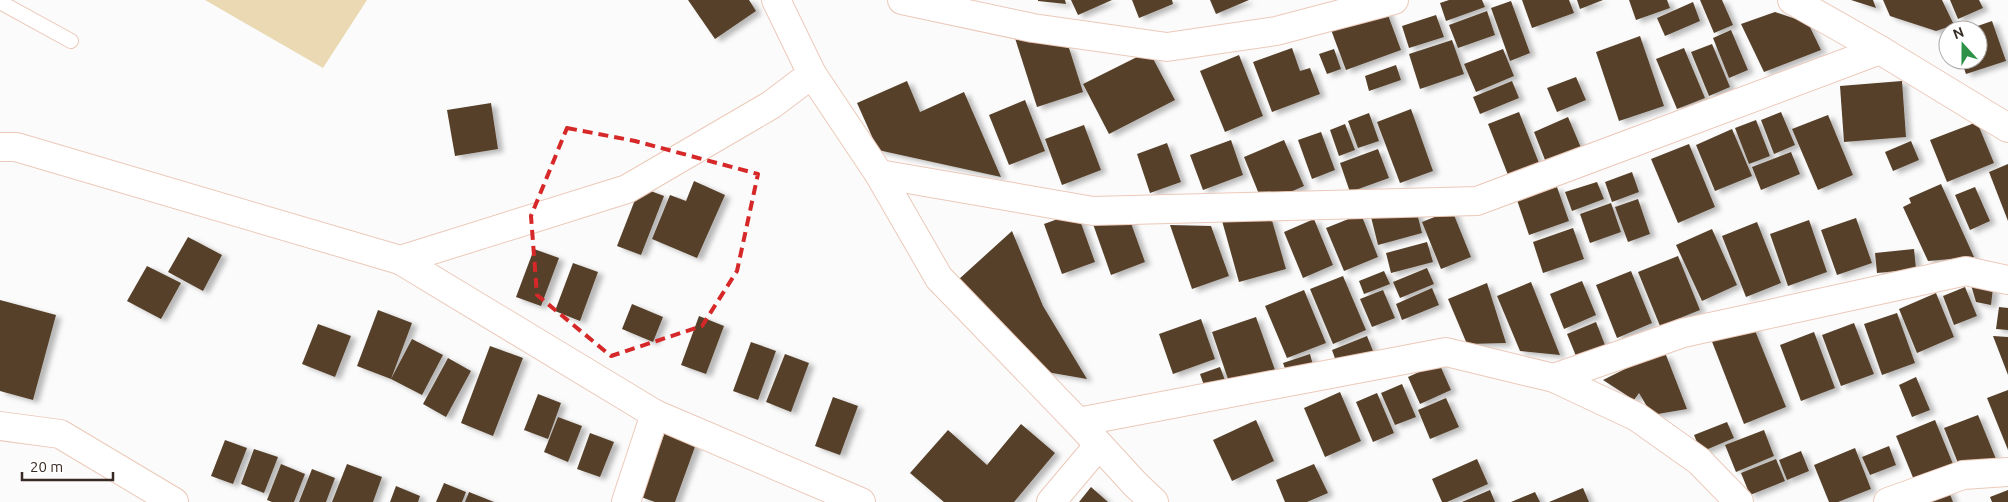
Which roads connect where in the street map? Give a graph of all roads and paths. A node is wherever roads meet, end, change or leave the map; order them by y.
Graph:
1 (776, 0) edge
2 (902, 0) edge
3 (1394, 0) edge
4 (1792, 0) edge
5 (0, 2) edge
6 (71, 42) dead end
7 (1880, 50) junction
8 (812, 74) junction
9 (2008, 128) edge
10 (0, 146) edge
11 (879, 174) junction
12 (400, 260) junction
13 (2008, 280) edge
14 (1554, 378) junction
15 (655, 414) junction
16 (1078, 422) junction
17 (0, 426) edge
18 (1099, 445) junction
19 (2008, 472) edge
20 (174, 502) edge
21 (626, 502) edge
22 (862, 502) edge
23 (1051, 502) edge
24 (1154, 502) edge
25 (1740, 502) edge
26 (1888, 502) edge

1 - 8 street
2 - 3 street
4 - 7 street
5 - 6 lane
7 - 9 street
7 - 11 street
8 - 11 street
8 - 12 street
10 - 12 street
11 - 16 street
12 - 15 street
13 - 14 street
14 - 16 street
14 - 25 street
15 - 21 street
15 - 22 street
16 - 18 street
17 - 20 street
18 - 23 street
18 - 24 street
19 - 26 street

